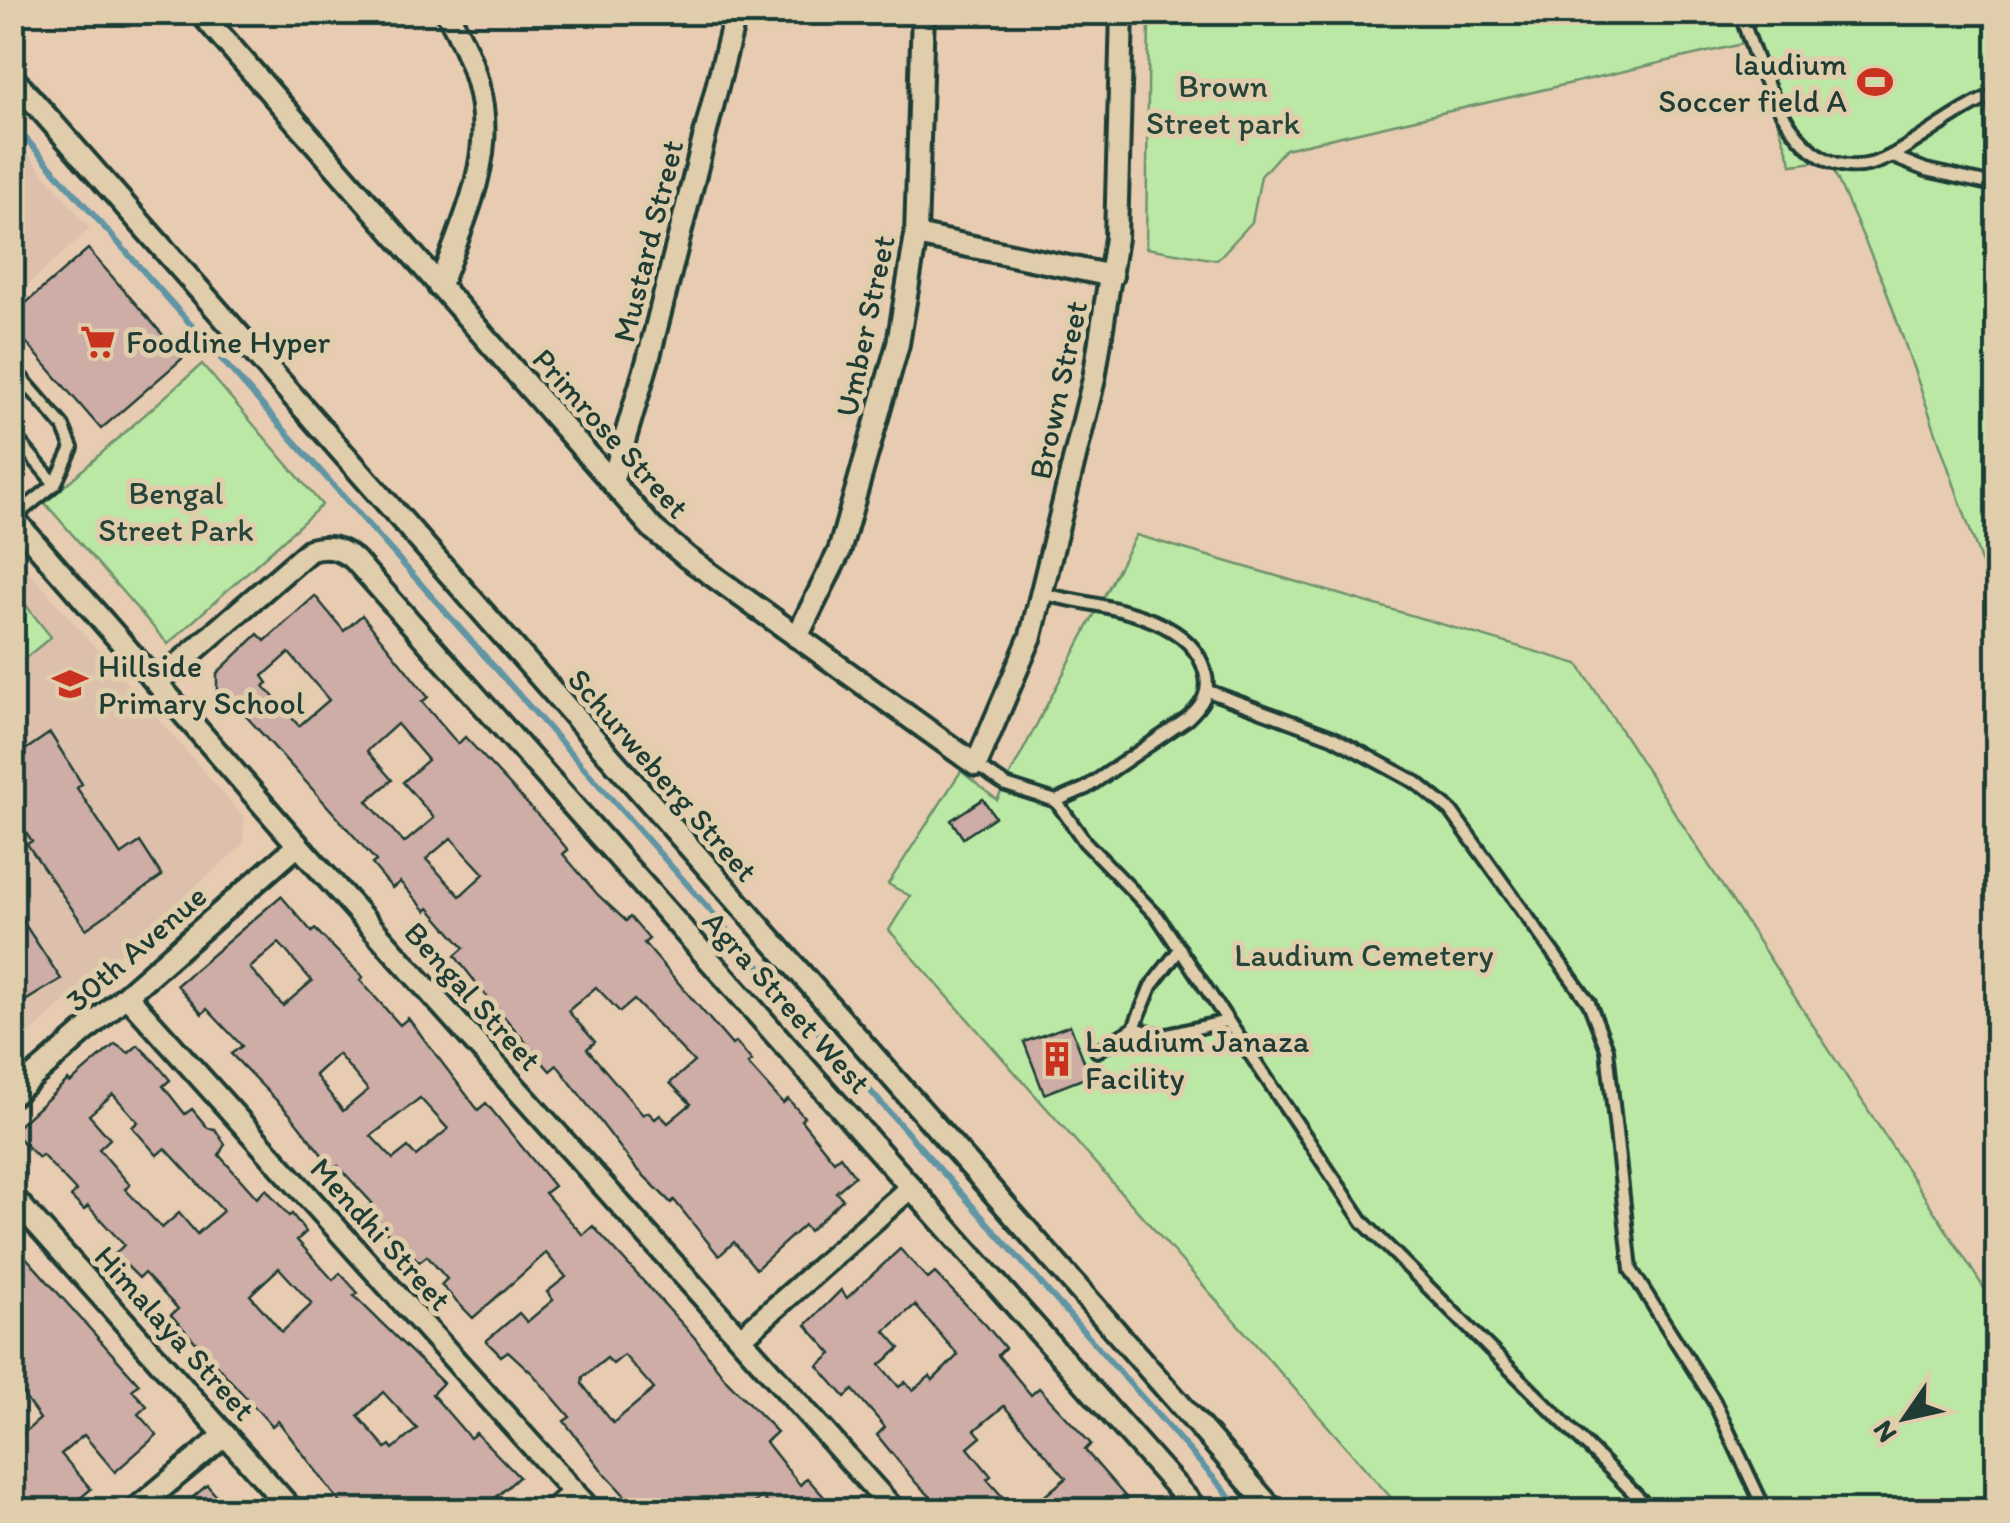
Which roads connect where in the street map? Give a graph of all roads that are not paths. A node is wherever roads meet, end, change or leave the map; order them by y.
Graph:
1 (200, 12) edge
2 (447, 12) edge
3 (736, 12) edge
4 (923, 12) edge
5 (1122, 12) edge
6 (1740, 12) edge
7 (12, 77) edge
8 (1998, 93) edge
9 (1891, 156) junction
10 (1998, 186) edge
11 (916, 235) junction
12 (1112, 276) junction
13 (440, 287) junction
14 (12, 367) edge
15 (12, 432) edge
16 (612, 482) junction
17 (55, 484) junction
18 (13, 517) edge
19 (1044, 594) junction
20 (796, 637) junction
21 (160, 681) junction
22 (1208, 691) junction
23 (976, 765) junction
24 (1056, 801) junction
25 (298, 845) junction
26 (1180, 949) junction
27 (128, 998) junction
28 (1227, 1021) junction
29 (1134, 1028) junction
30 (1097, 1051) dead end
31 (12, 1095) edge
32 (910, 1187) junction
33 (12, 1196) edge
34 (741, 1338) junction
35 (226, 1435) junction
36 (574, 1492) junction
37 (135, 1510) edge
38 (292, 1510) edge
39 (553, 1510) edge
40 (590, 1510) edge
41 (894, 1510) edge
42 (1198, 1510) edge
43 (1273, 1510) edge
44 (1651, 1510) edge
45 (1766, 1510) edge

1 - 13 street, Primrose Street
2 - 13 street
3 - 16 street, Mustard Street
4 - 11 street, Umber Street
5 - 12 street, Brown Street
6 - 9 lane
7 - 43 street, Schurweberg Street
8 - 9 lane
9 - 10 lane
11 - 12 street
11 - 20 street, Umber Street
12 - 19 street, Brown Street
13 - 16 street, Primrose Street
14 - 17 lane
15 - 17 lane
16 - 20 street, Primrose Street
17 - 18 lane
18 - 21 street, Bengal Street
19 - 22 lane
19 - 23 street, Brown Street
20 - 23 street, Primrose Street
21 - 25 street, Bengal Street
21 - 32 street, Agra Street West
22 - 24 lane
22 - 45 lane
23 - 24 lane, Primrose Street
24 - 26 lane
25 - 27 street, 30th Avenue
25 - 34 street, Bengal Street
26 - 28 lane
26 - 29 lane
27 - 31 street, 30th Avenue
27 - 36 street, Mendhi Street
28 - 29 lane
28 - 44 lane
29 - 30 lane
32 - 34 street
32 - 42 street, Agra Street West
33 - 35 street, Himalaya Street
34 - 41 street, Bengal Street
35 - 37 street
35 - 38 street, Himalaya Street
36 - 39 street
36 - 40 street, Mendhi Street

